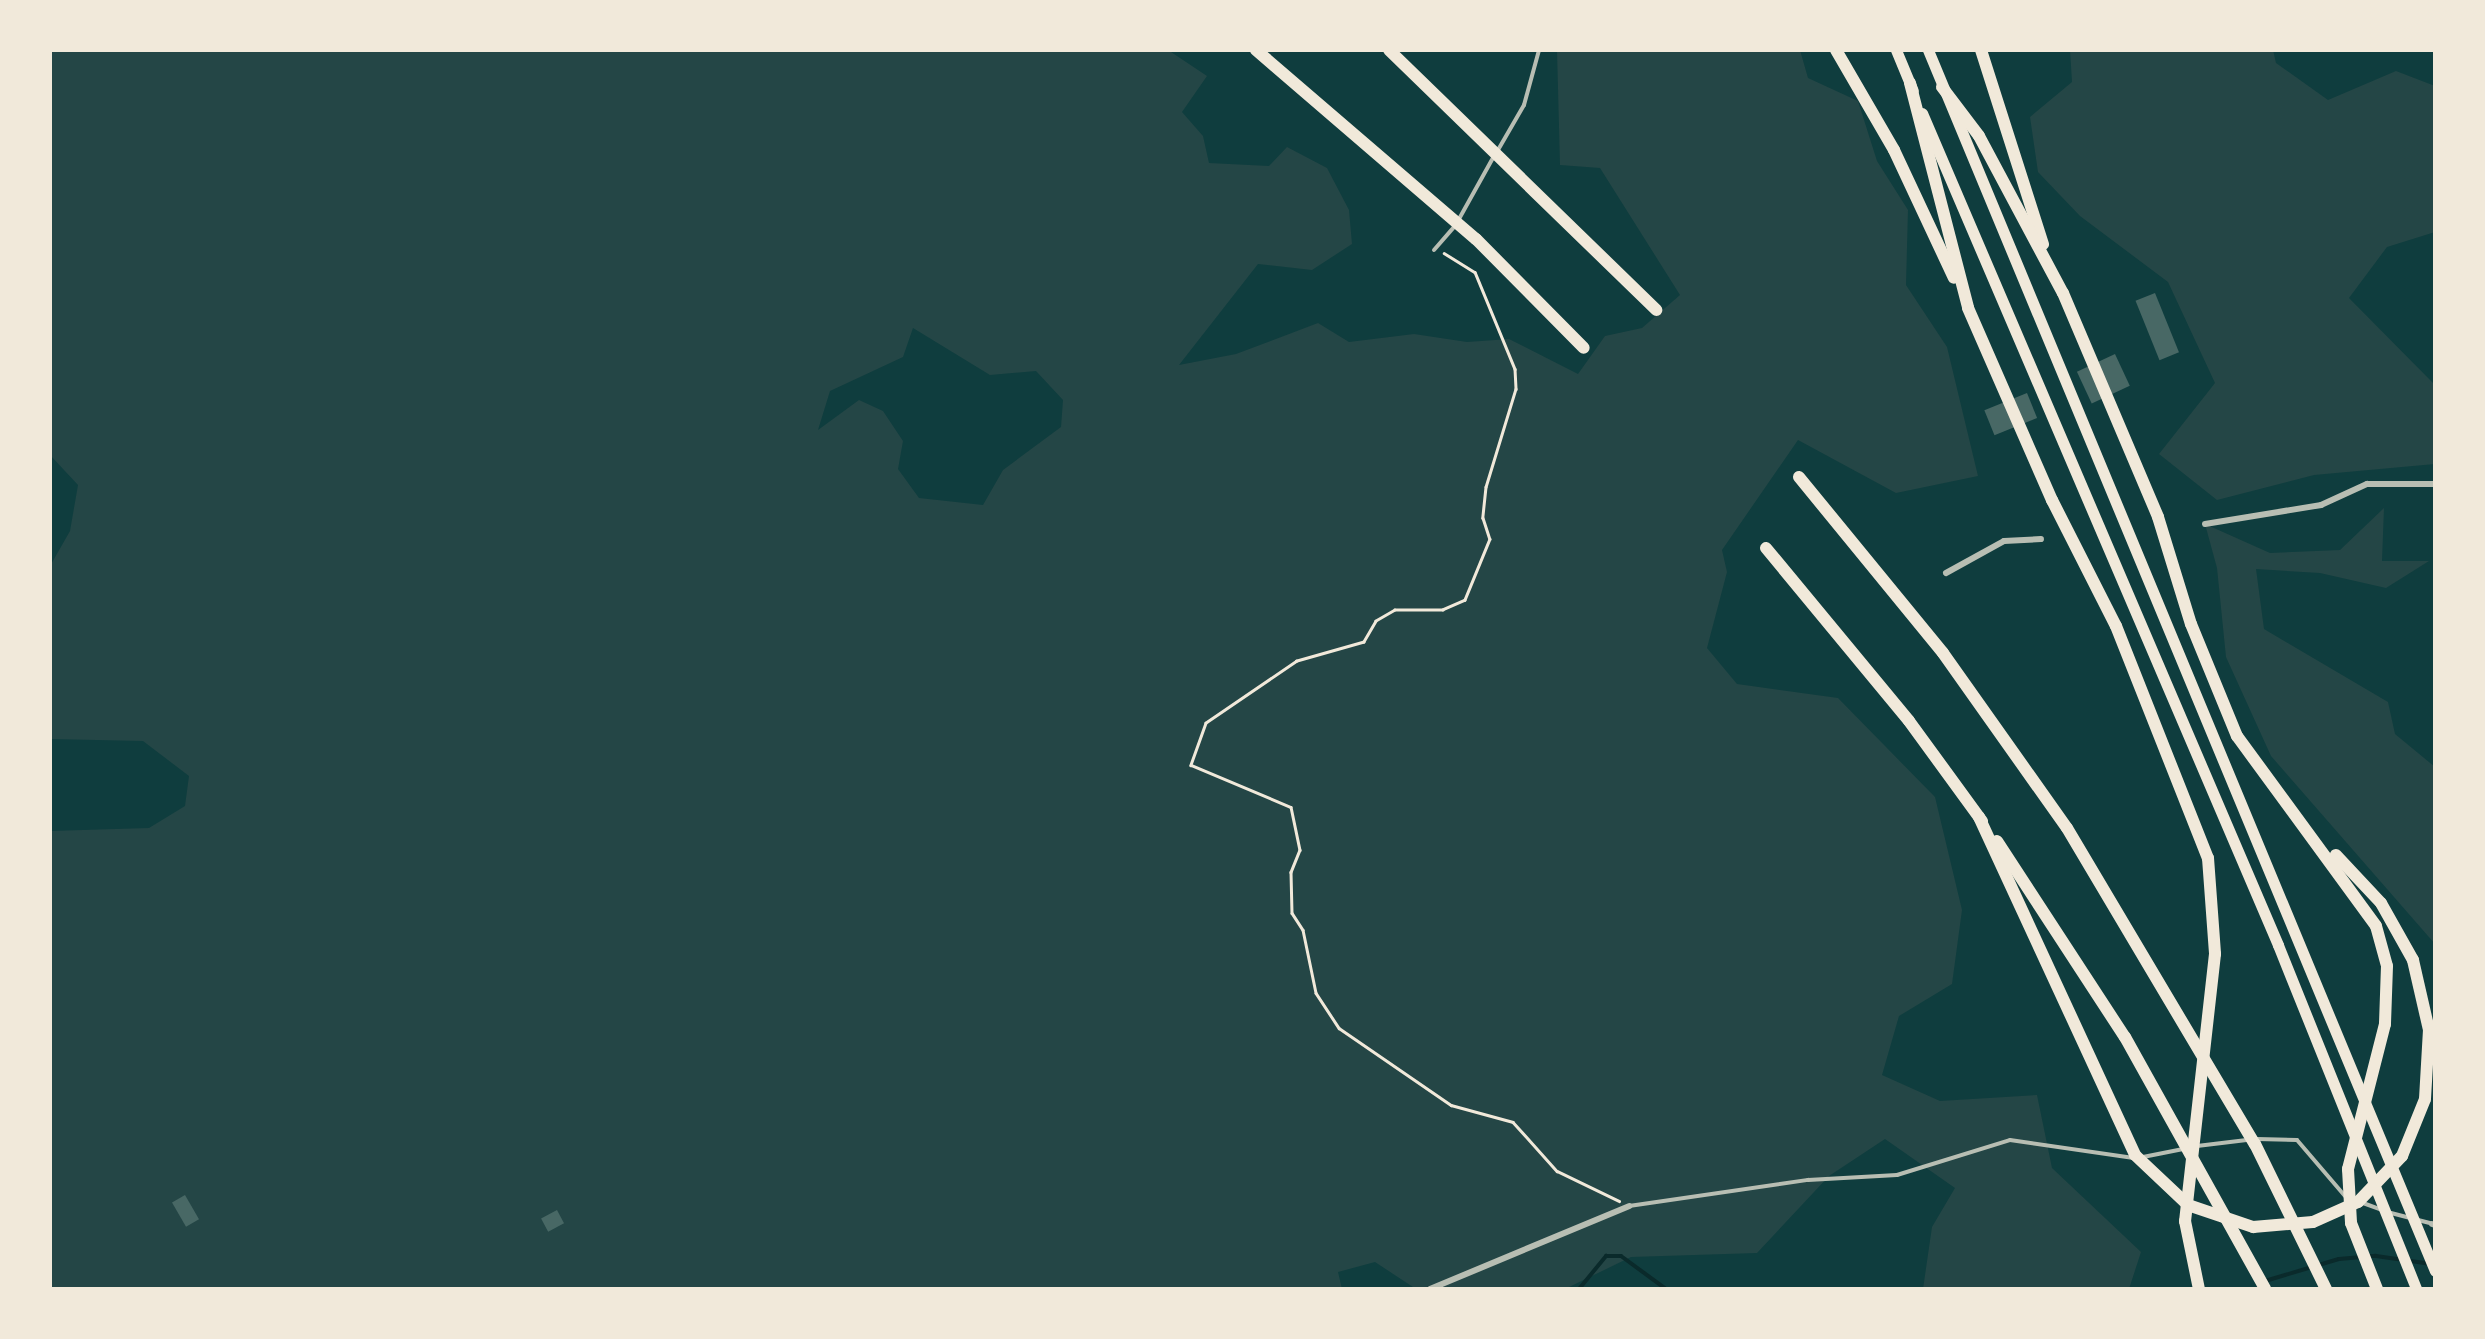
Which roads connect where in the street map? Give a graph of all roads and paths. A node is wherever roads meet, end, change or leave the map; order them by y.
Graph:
1 (1256, 50) edge
2 (1389, 50) edge
3 (1540, 50) edge
4 (1836, 50) edge
5 (1896, 50) edge
6 (1928, 50) edge
7 (1981, 50) edge
8 (1910, 83) junction
9 (1942, 87) junction
10 (1434, 250) joint
11 (2063, 292) junction
12 (1968, 308) junction
13 (1656, 310) dead end
14 (1584, 348) dead end
15 (1798, 477) dead end
16 (2435, 484) edge
17 (2205, 524) dead end
18 (2041, 539) dead end
19 (1766, 548) dead end
20 (1946, 573) dead end
21 (2294, 816) junction
22 (1979, 817) junction
23 (1629, 1206) junction
24 (2434, 1224) edge
25 (2435, 1271) edge
26 (2197, 1286) edge
27 (1430, 1289) edge
28 (2265, 1289) edge
29 (2326, 1289) edge
30 (2377, 1289) edge
31 (2416, 1289) edge

1 - 14 highway
2 - 13 highway
3 - 10 lane
4 - 12 highway
5 - 8 highway
6 - 9 highway
7 - 11 highway
8 - 12 highway
8 - 31 highway
9 - 11 highway
9 - 25 highway
10 - 23 path
11 - 21 highway
12 - 26 highway
15 - 29 highway
16 - 17 street
18 - 20 street
19 - 22 highway
21 - 22 highway
21 - 30 highway
22 - 28 highway
23 - 24 lane
23 - 27 street

